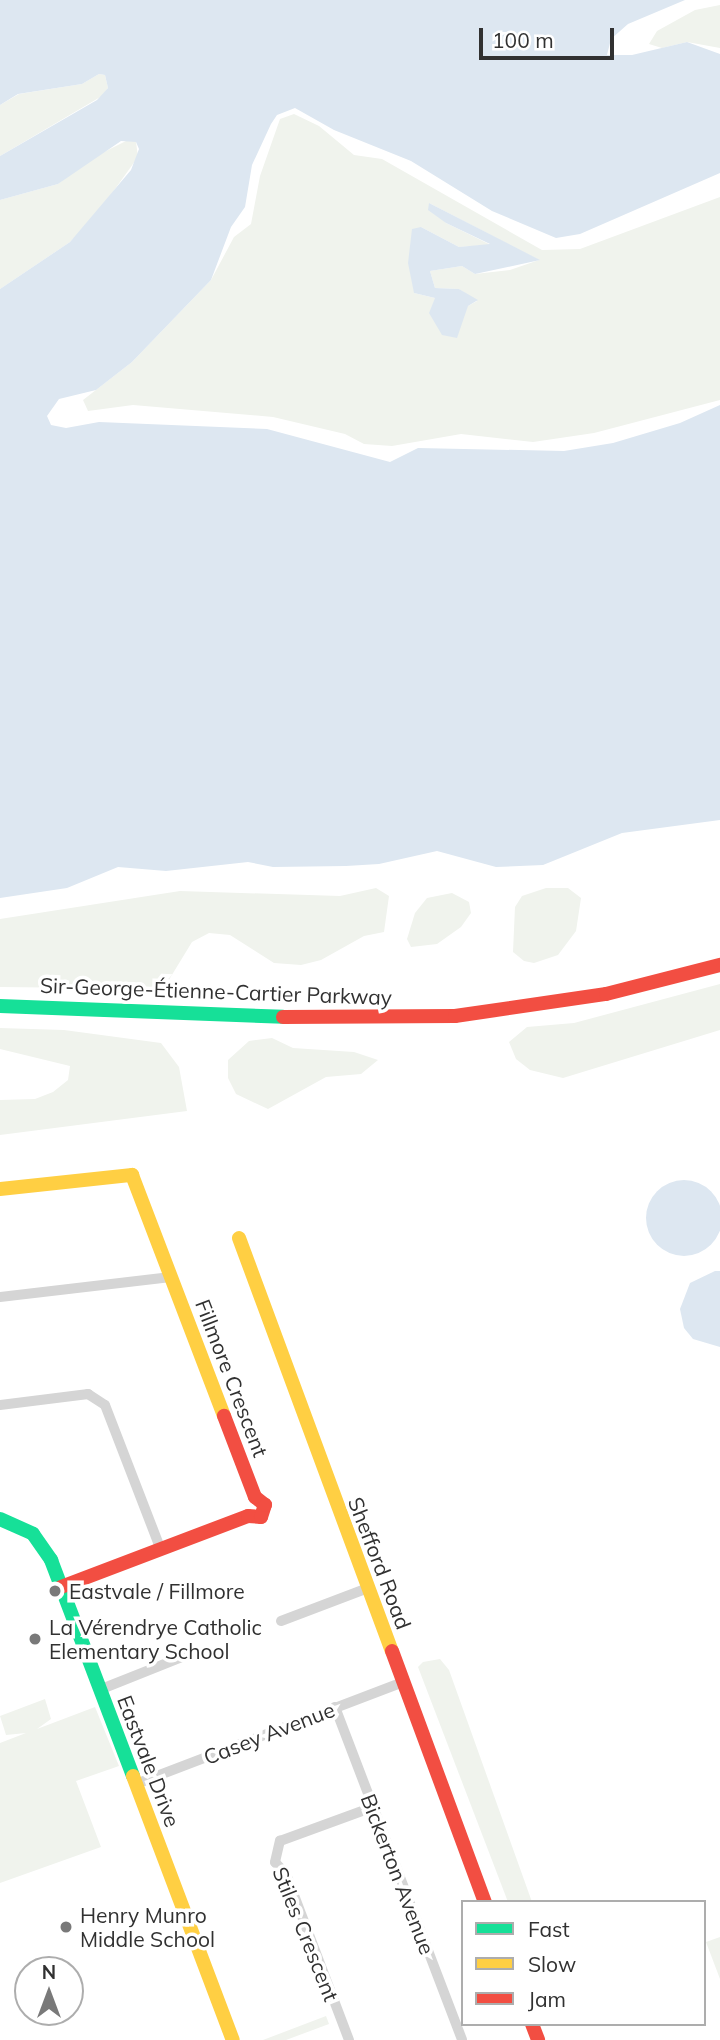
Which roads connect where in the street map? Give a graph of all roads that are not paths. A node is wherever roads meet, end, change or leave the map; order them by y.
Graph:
1 (720, 965) edge
2 (0, 1006) edge
3 (0, 1189) edge
4 (239, 1238) dead end
5 (171, 1277) junction
6 (0, 1297) edge
7 (0, 1405) edge
8 (0, 1519) edge
9 (162, 1550) junction
10 (61, 1587) junction
11 (368, 1588) junction
12 (281, 1621) dead end
13 (187, 1655) dead end
14 (403, 1682) junction
15 (99, 1690) junction
16 (335, 1707) junction
17 (136, 1784) junction
18 (373, 1807) junction
19 (484, 1900) edge
20 (233, 2040) edge
21 (349, 2040) edge
22 (462, 2040) edge

1 - 2 street, Sir-George-Étienne-Cartier Parkway
3 - 5 street, Fillmore Crescent
4 - 11 street, Shefford Road
5 - 6 street
5 - 9 street, Fillmore Crescent
7 - 9 street
8 - 10 street, Eastvale Drive
9 - 10 street, Fillmore Crescent
10 - 15 street, Eastvale Drive
11 - 12 street
11 - 14 street, Shefford Road
13 - 15 street
14 - 16 street, Casey Avenue
14 - 19 street, Shefford Road
15 - 17 street, Eastvale Drive
16 - 17 street, Casey Avenue
16 - 18 street, Bickerton Avenue
17 - 20 street, Eastvale Drive
18 - 21 street, Stiles Crescent
18 - 22 street, Bickerton Avenue

